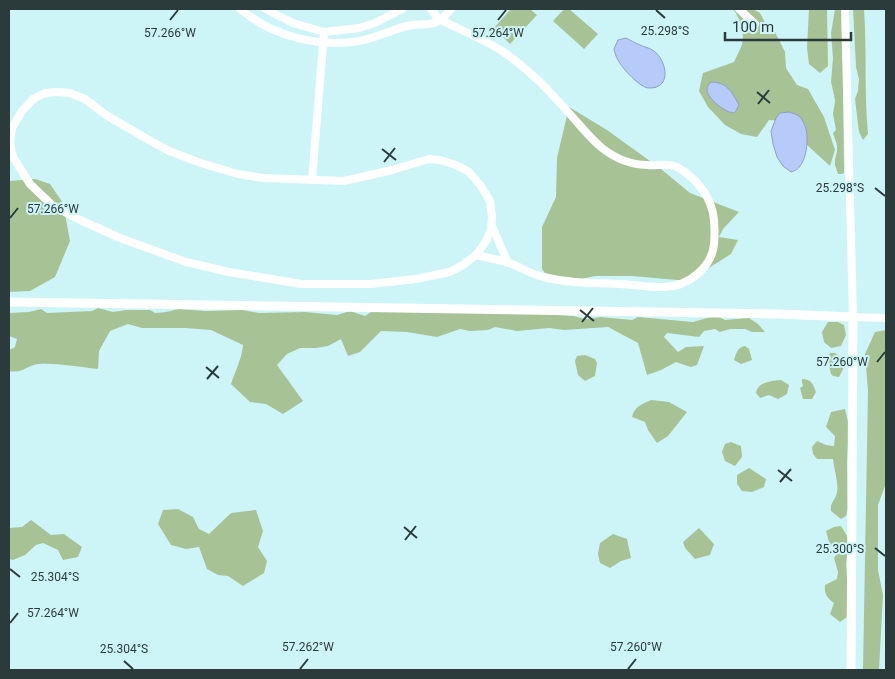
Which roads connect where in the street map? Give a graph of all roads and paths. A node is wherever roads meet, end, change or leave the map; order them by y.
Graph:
1 (240, 9) edge
2 (265, 9) edge
3 (402, 9) edge
4 (432, 9) edge
5 (739, 9) edge
6 (845, 9) edge
7 (450, 10) edge
8 (441, 20) junction
9 (755, 24) dead end
10 (324, 32) junction
11 (324, 42) junction
12 (312, 180) junction
13 (492, 225) junction
14 (476, 255) junction
15 (508, 263) junction
16 (9, 302) edge
17 (852, 317) junction
18 (886, 318) edge
19 (851, 670) edge

1 - 11 street
2 - 10 street
3 - 10 street
4 - 8 street
5 - 9 street
6 - 17 street
7 - 8 street
8 - 11 street
8 - 15 street
10 - 11 street
11 - 12 street
12 - 13 street
12 - 14 street
13 - 14 street
13 - 15 street
14 - 15 street
16 - 17 street
17 - 18 street
17 - 19 street

